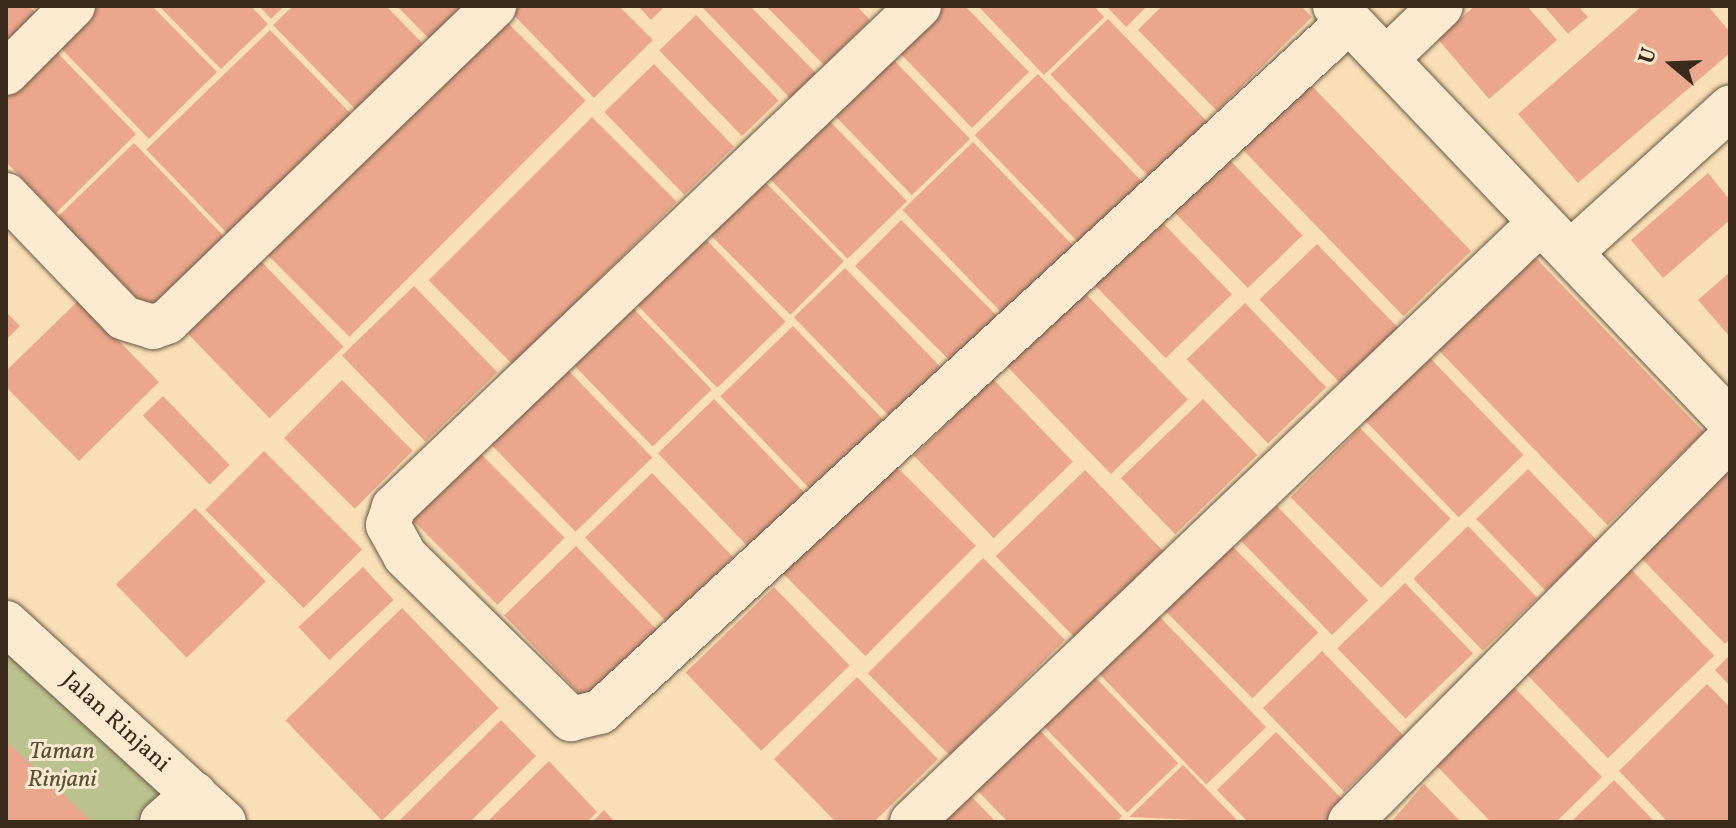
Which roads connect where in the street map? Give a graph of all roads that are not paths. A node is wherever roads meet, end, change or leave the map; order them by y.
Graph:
1 (73, 6) edge
2 (494, 6) edge
3 (919, 6) edge
4 (1441, 6) edge
5 (1342, 13) edge
6 (1386, 59) junction
7 (6, 73) edge
8 (1730, 108) edge
9 (6, 195) edge
10 (1541, 222) junction
11 (1571, 252) junction
12 (1730, 421) edge
13 (1730, 438) edge
14 (6, 623) edge
15 (193, 813) edge
16 (912, 822) edge
17 (1350, 822) edge

1 - 7 street
2 - 9 street
3 - 5 street
4 - 6 street
5 - 6 street
6 - 10 street
8 - 11 street
10 - 11 street
10 - 16 street
11 - 12 street
13 - 17 street
14 - 15 street, Jalan Rinjani

